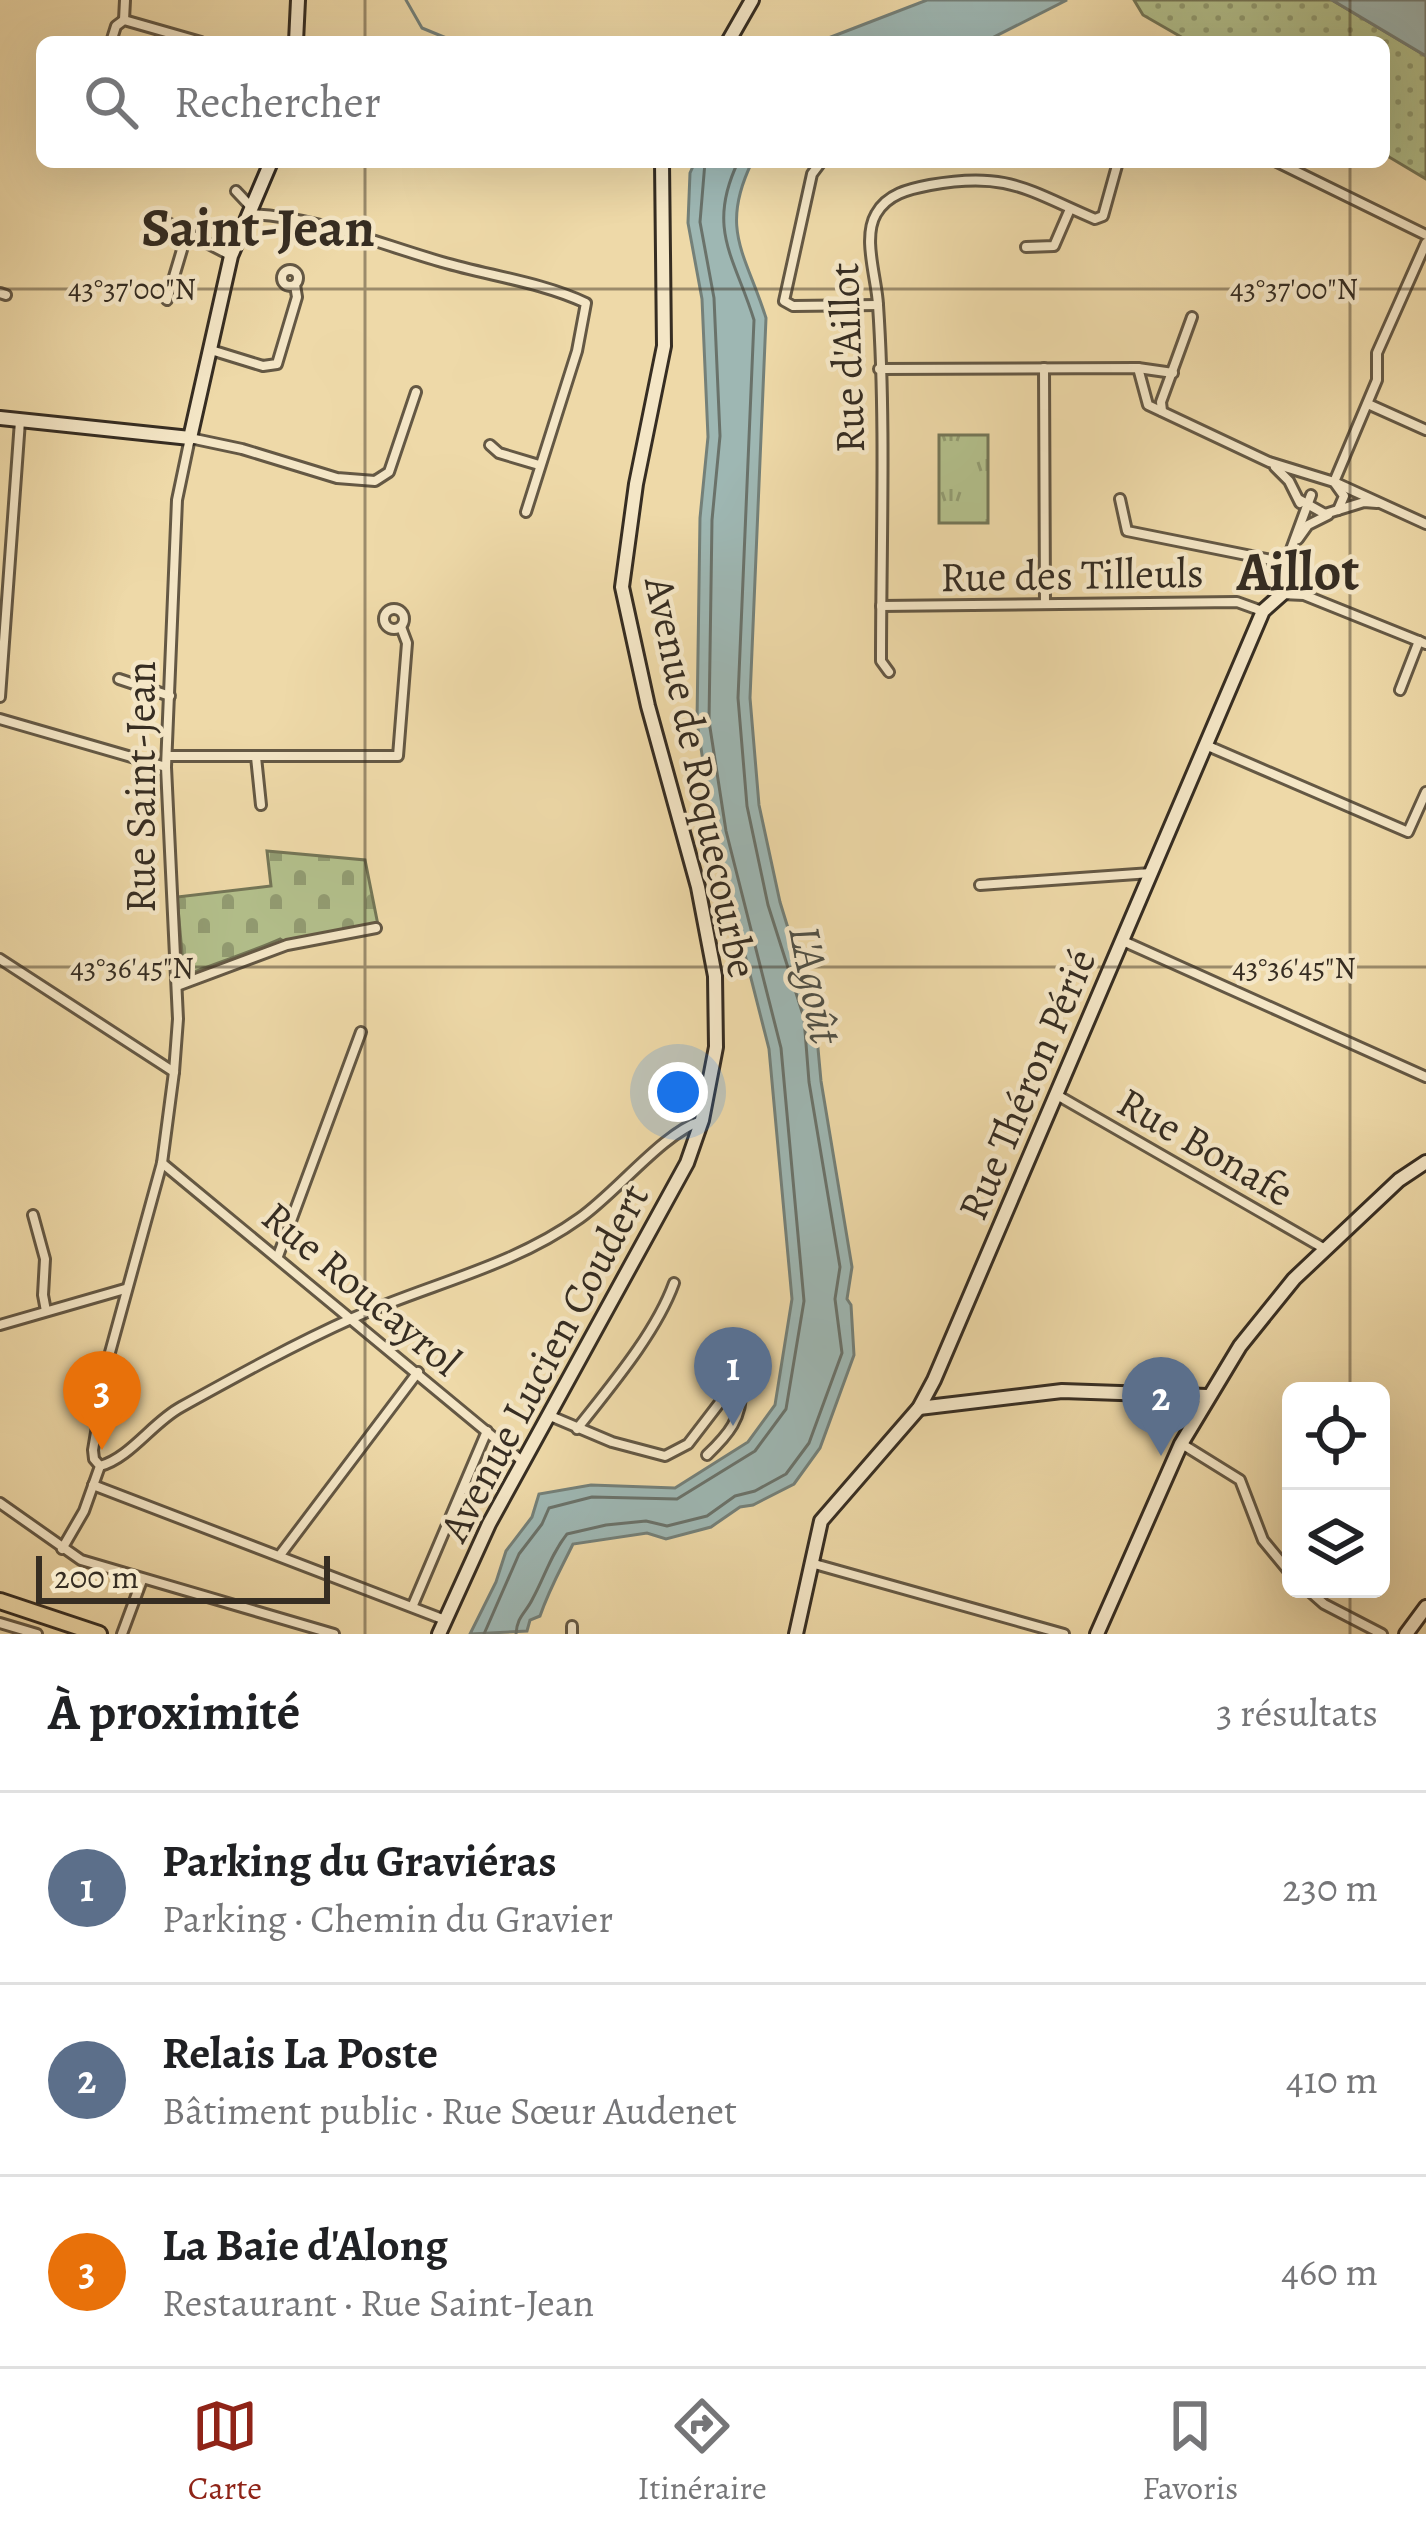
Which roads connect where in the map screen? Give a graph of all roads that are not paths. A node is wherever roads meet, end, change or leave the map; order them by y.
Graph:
1 (125, 0) edge
2 (298, 0) edge
3 (752, 0) edge
4 (124, 20) junction
5 (113, 36) edge
6 (180, 36) edge
7 (296, 36) edge
8 (731, 36) edge
9 (270, 168) edge
10 (662, 168) edge
11 (816, 168) edge
12 (1116, 168) edge
13 (1289, 168) edge
14 (236, 191) dead end
15 (1070, 208) junction
16 (252, 211) junction
17 (161, 233) dead end
18 (187, 233) junction
19 (1426, 239) edge
20 (1026, 247) dead end
21 (231, 256) junction
22 (295, 285) dead end
23 (167, 300) dead end
24 (878, 305) junction
25 (1192, 316) dead end
26 (210, 350) junction
27 (1044, 368) junction
28 (1138, 368) junction
29 (879, 369) junction
30 (1173, 373) junction
31 (416, 392) dead end
32 (1368, 404) junction
33 (1162, 412) junction
34 (0, 418) edge
35 (20, 421) junction
36 (1426, 430) edge
37 (190, 438) junction
38 (490, 445) dead end
39 (1269, 462) junction
40 (539, 465) junction
41 (1329, 482) junction
42 (1120, 500) dead end
43 (1308, 502) junction
44 (1384, 505) junction
45 (526, 512) dead end
46 (1334, 512) junction
47 (1426, 524) edge
48 (1294, 545) junction
49 (1286, 563) junction
50 (880, 578) junction
51 (1282, 594) junction
52 (1045, 604) junction
53 (903, 605) junction
54 (881, 606) junction
55 (1263, 611) junction
56 (401, 626) dead end
57 (1422, 642) edge
58 (890, 672) dead end
59 (119, 679) dead end
60 (1400, 690) dead end
61 (170, 696) junction
62 (0, 697) edge
63 (0, 719) edge
64 (1208, 746) junction
65 (256, 758) junction
66 (166, 761) junction
67 (1426, 792) edge
68 (261, 805) dead end
69 (1151, 873) junction
70 (980, 885) dead end
71 (376, 928) dead end
72 (1124, 941) junction
73 (0, 959) edge
74 (177, 986) junction
75 (361, 1032) dead end
76 (174, 1072) junction
77 (1426, 1077) edge
78 (1057, 1095) junction
79 (702, 1120) junction
80 (162, 1162) junction
81 (1423, 1169) edge
82 (33, 1215) dead end
83 (1325, 1249) junction
84 (278, 1256) junction
85 (674, 1283) dead end
86 (127, 1288) junction
87 (46, 1311) junction
88 (354, 1318) junction
89 (0, 1325) edge
90 (418, 1372) junction
91 (1184, 1395) junction
92 (1207, 1396) junction
93 (919, 1408) junction
94 (1198, 1412) junction
95 (547, 1414) junction
96 (577, 1429) junction
97 (487, 1430) junction
98 (1181, 1444) junction
99 (707, 1455) dead end
100 (522, 1461) junction
101 (100, 1466) junction
102 (93, 1485) junction
103 (0, 1503) edge
104 (66, 1551) junction
105 (280, 1555) junction
106 (810, 1562) junction
107 (1282, 1563) edge
108 (142, 1580) junction
109 (1317, 1598) edge
110 (0, 1601) edge
111 (413, 1605) junction
112 (1426, 1607) edge
113 (446, 1620) junction
114 (0, 1623) edge
115 (32, 1633) edge
116 (99, 1634) edge
117 (122, 1634) edge
118 (334, 1634) edge
119 (439, 1634) edge
120 (796, 1634) edge
121 (1064, 1634) edge
122 (1097, 1634) edge
123 (1382, 1634) edge
124 (1406, 1634) edge

1 - 4 street
2 - 7 street
3 - 8 street
4 - 5 street
4 - 6 street
9 - 16 street, Rue Saint-Jean
10 - 79 street, Avenue de Roquecourbe
11 - 24 street
12 - 15 street, Rue d'Aillot
13 - 19 street
14 - 16 street
15 - 20 street
15 - 24 street, Rue d'Aillot
16 - 21 street, Rue Saint-Jean
16 - 40 street
17 - 18 street
18 - 21 street
18 - 23 street
19 - 32 street
21 - 26 street, Rue Saint-Jean
22 - 26 street
24 - 29 street, Rue d'Aillot
25 - 30 street
26 - 37 street, Rue Saint-Jean
27 - 28 street
27 - 29 street
27 - 52 street
28 - 30 street
28 - 33 street
29 - 50 street, Rue d'Aillot
30 - 33 street
31 - 37 street
32 - 36 street
32 - 41 street
33 - 39 street
34 - 35 street
35 - 37 street
35 - 62 street
37 - 61 street, Rue Saint-Jean
38 - 40 street
39 - 41 street
39 - 43 street
40 - 45 street
41 - 43 street
41 - 44 street
41 - 46 street
42 - 49 street
43 - 46 street
43 - 48 street
44 - 46 street
44 - 47 street
46 - 48 street
48 - 49 street
49 - 51 street
50 - 53 street
50 - 54 street, Rue d'Aillot
51 - 55 street, Rue Théron Périé
51 - 57 street
52 - 53 street, Rue des Tilleuls
52 - 55 street, Rue des Tilleuls
53 - 54 street, Rue des Tilleuls
54 - 58 street, Rue d'Aillot
55 - 64 street, Rue Théron Périé
56 - 65 street
57 - 60 street
59 - 61 street
61 - 66 street, Rue Saint-Jean
63 - 66 street
64 - 67 street
64 - 69 street, Rue Théron Périé
65 - 66 street
65 - 68 street
66 - 74 street, Rue Saint-Jean
69 - 70 street
69 - 72 street, Rue Théron Périé
71 - 74 street
72 - 77 street
72 - 78 street, Rue Théron Périé
73 - 76 street
74 - 76 street, Rue Saint-Jean
75 - 84 street
76 - 80 street, Rue Saint-Jean
78 - 83 street, Rue Bonafe
78 - 93 street, Rue Théron Périé
79 - 88 street
79 - 95 street, Avenue Lucien Coudert
80 - 84 street, Rue Roucayrol
80 - 86 street, Rue Saint-Jean
81 - 83 street
82 - 87 street
83 - 92 street
84 - 88 street, Rue Roucayrol
85 - 96 street
86 - 87 street
86 - 101 street, Rue Saint-Jean
87 - 89 street
88 - 90 street, Rue Roucayrol
88 - 101 street
90 - 97 street, Rue Roucayrol
90 - 105 street
91 - 92 street
91 - 93 street
91 - 94 street
92 - 94 street
93 - 106 street, Rue Théron Périé
94 - 98 street
95 - 96 street
95 - 100 street, Avenue Lucien Coudert
96 - 99 street
97 - 100 street, Rue Roucayrol
97 - 111 street
98 - 107 street
98 - 122 street
100 - 113 street, Avenue Lucien Coudert
101 - 102 street, Rue Saint-Jean
102 - 104 street, Rue Saint-Jean
102 - 105 street
103 - 104 street
104 - 108 street
105 - 111 street
106 - 120 street, Rue Théron Périé
106 - 121 street
108 - 117 street
108 - 118 street
109 - 123 street
110 - 116 main road
111 - 113 street
112 - 124 street
113 - 119 street, Avenue Lucien Coudert
114 - 115 street

